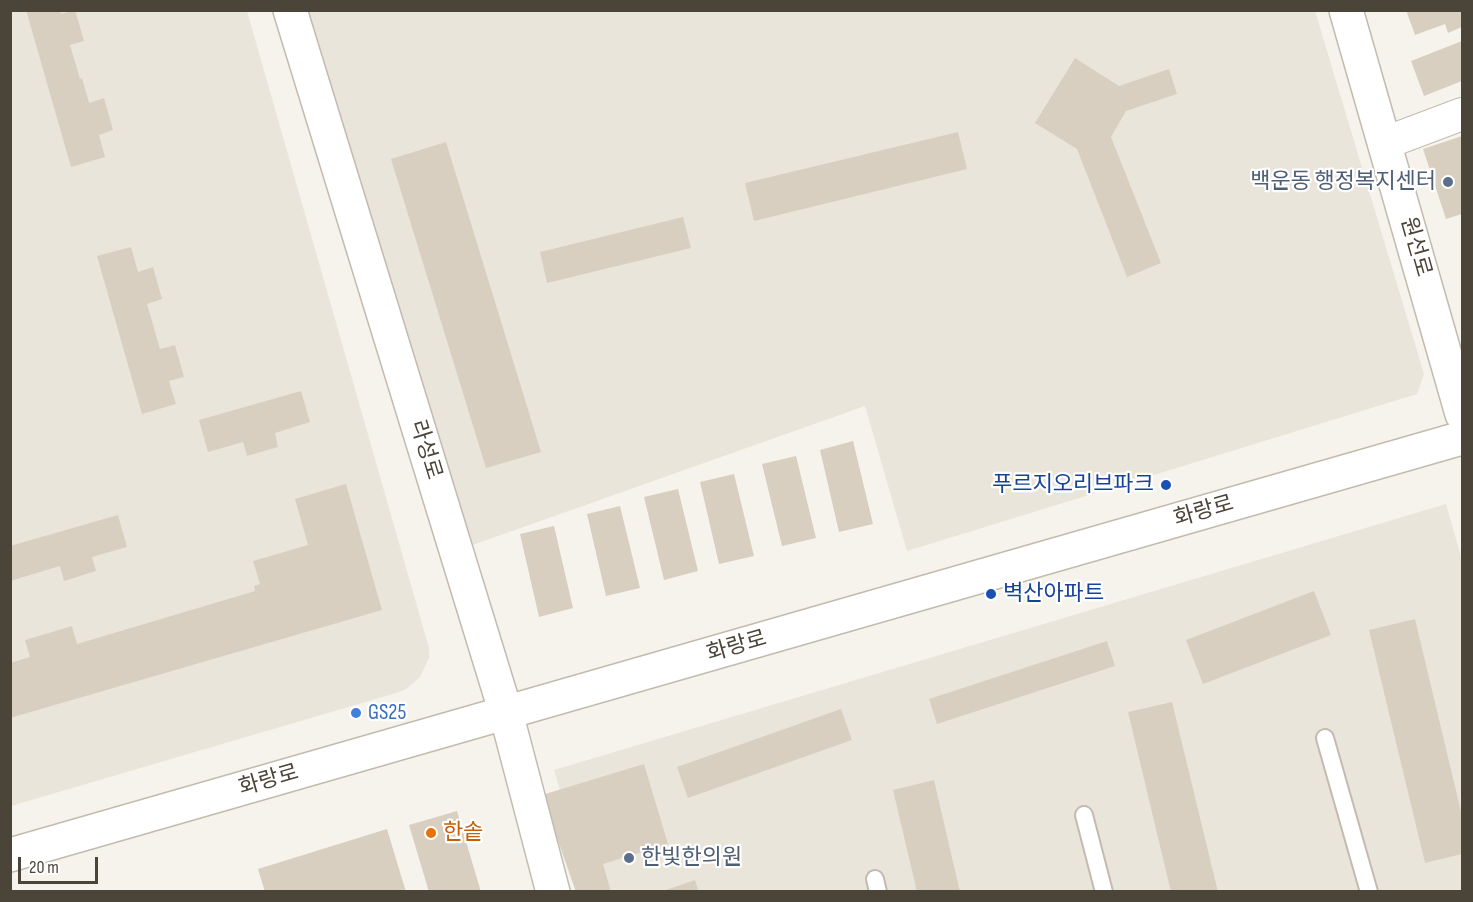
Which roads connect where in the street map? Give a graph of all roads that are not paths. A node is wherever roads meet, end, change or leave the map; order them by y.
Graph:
1 (290, 10) edge
2 (1346, 10) edge
3 (1462, 114) edge
4 (1385, 143) junction
5 (1462, 414) edge
6 (1462, 438) edge
7 (506, 713) junction
8 (1325, 738) dead end
9 (1084, 815) dead end
10 (10, 855) edge
11 (553, 891) edge
12 (1104, 891) edge
13 (1369, 891) edge

1 - 7 street, 라성로
2 - 4 street, 원선로
3 - 4 street
4 - 5 street, 원선로
6 - 7 street, 화랑로
7 - 10 street, 화랑로
7 - 11 street, 라성로
8 - 13 lane
9 - 12 lane

